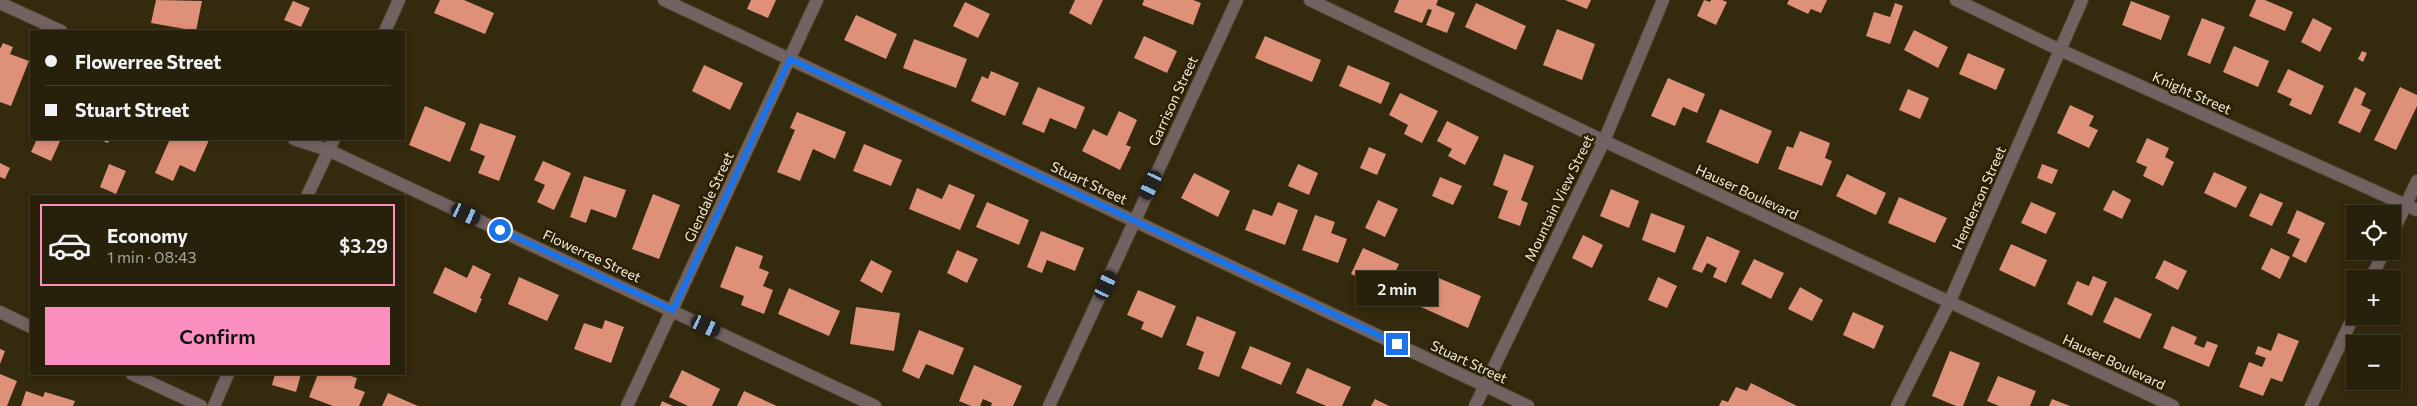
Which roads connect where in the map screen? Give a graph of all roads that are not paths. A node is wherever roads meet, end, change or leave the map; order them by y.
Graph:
1 (399, 0) edge
2 (664, 0) edge
3 (817, 0) edge
4 (1237, 0) edge
5 (1310, 0) edge
6 (1663, 0) edge
7 (1956, 0) edge
8 (2082, 0) edge
9 (0, 3) edge
10 (59, 30) edge
11 (385, 30) edge
12 (2060, 50) junction
13 (790, 59) junction
14 (301, 140) edge
15 (1604, 141) junction
16 (331, 144) edge
17 (2417, 181) edge
18 (307, 195) edge
19 (2412, 207) edge
20 (1134, 221) junction
21 (2401, 222) edge
22 (1949, 304) junction
23 (673, 310) junction
24 (0, 312) edge
25 (2349, 325) edge
26 (30, 327) edge
27 (134, 375) edge
28 (228, 375) edge
29 (1484, 386) junction
30 (202, 406) edge
31 (214, 406) edge
32 (626, 406) edge
33 (876, 406) edge
34 (1049, 406) edge
35 (1475, 406) edge
36 (1528, 406) edge
37 (1897, 406) edge
38 (2173, 406) edge
39 (2311, 406) edge

1 - 11 street
2 - 13 street, Stuart Street
3 - 13 street, Glendale Street
4 - 20 street, Garrison Street
5 - 15 street, Hauser Boulevard
6 - 15 street, Mountain View Street
7 - 12 street, Knight Street
8 - 12 street, Henderson Street
9 - 10 street
12 - 19 street, Knight Street
12 - 22 street, Henderson Street
13 - 20 street, Stuart Street
13 - 23 street, Glendale Street
14 - 16 street, Flowerree Street
15 - 22 street, Hauser Boulevard
15 - 29 street, Mountain View Street
16 - 18 street
16 - 23 street, Flowerree Street
17 - 19 street
19 - 21 street
20 - 29 street, Stuart Street
20 - 34 street, Garrison Street
22 - 37 street, Henderson Street
22 - 38 street, Hauser Boulevard
23 - 32 street, Glendale Street
23 - 33 street, Flowerree Street
24 - 26 street
25 - 39 street
27 - 30 street
28 - 31 street
29 - 35 street, Mountain View Street
29 - 36 street, Stuart Street

